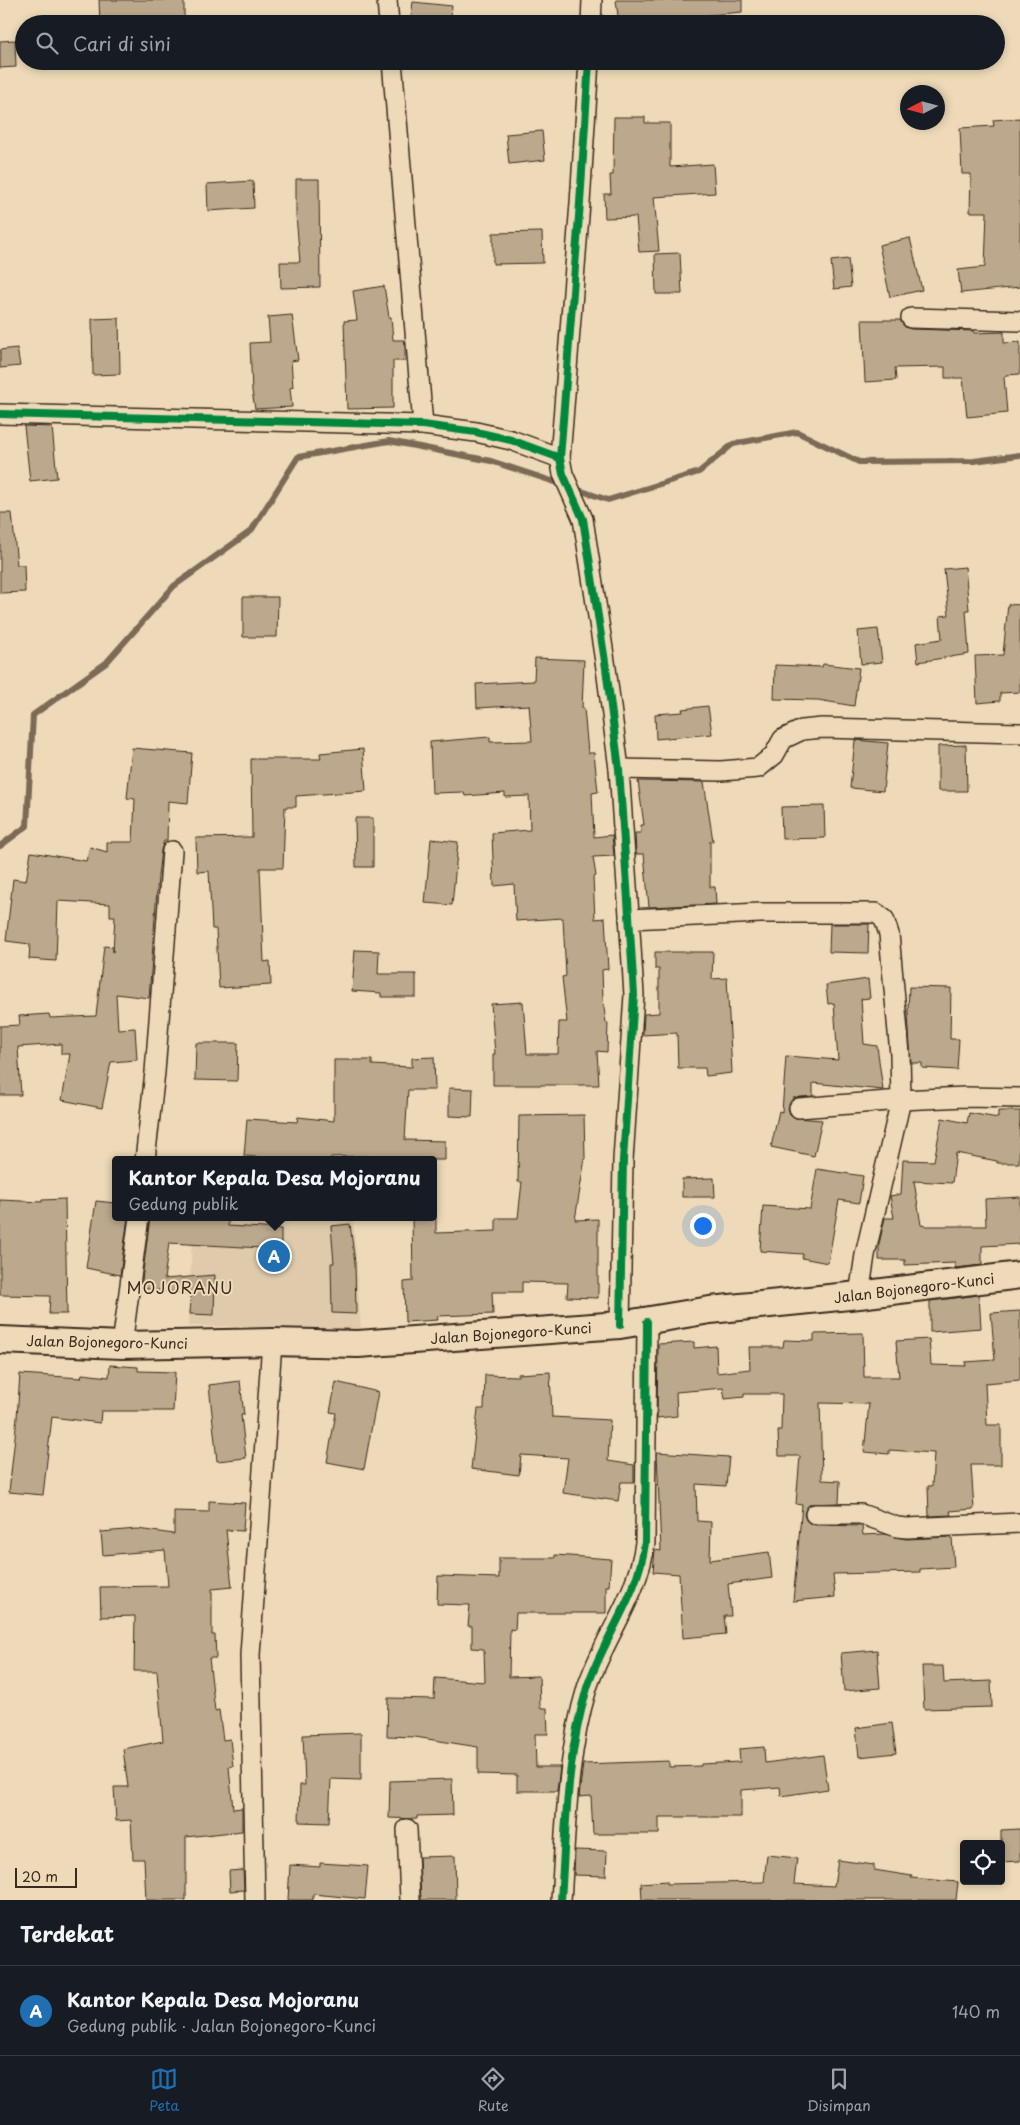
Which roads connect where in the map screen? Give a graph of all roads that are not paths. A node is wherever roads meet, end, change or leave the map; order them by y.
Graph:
1 (387, 0) edge
2 (592, 0) edge
3 (388, 15) edge
4 (591, 15) edge
5 (393, 70) edge
6 (588, 70) edge
7 (911, 318) dead end
8 (1020, 321) edge
9 (0, 414) edge
10 (423, 425) junction
11 (562, 466) junction
12 (1020, 733) edge
13 (619, 769) junction
14 (172, 851) dead end
15 (630, 919) junction
16 (1020, 1098) edge
17 (901, 1100) junction
18 (799, 1108) dead end
19 (145, 1156) edge
20 (138, 1221) edge
21 (1020, 1275) edge
22 (859, 1295) junction
23 (647, 1322) junction
24 (620, 1325) junction
25 (0, 1340) edge
26 (272, 1342) junction
27 (122, 1345) junction
28 (815, 1514) dead end
29 (1020, 1523) edge
30 (407, 1830) dead end
31 (255, 1900) edge
32 (410, 1900) edge
33 (561, 1900) edge

1 - 3 street
2 - 4 street
5 - 10 street
6 - 11 street
7 - 8 street
9 - 10 street
10 - 11 street
11 - 13 street
12 - 13 street
13 - 15 street
14 - 19 street
15 - 17 street
15 - 24 street
16 - 17 street
17 - 18 street
17 - 22 street
20 - 27 street
21 - 22 main road, Jalan Bojonegoro-Kunci
22 - 23 main road, Jalan Bojonegoro-Kunci
23 - 24 main road, Jalan Bojonegoro-Kunci
23 - 33 street
24 - 26 main road, Jalan Bojonegoro-Kunci
25 - 27 main road, Jalan Bojonegoro-Kunci
26 - 27 main road, Jalan Bojonegoro-Kunci
26 - 31 street
28 - 29 street
30 - 32 street

